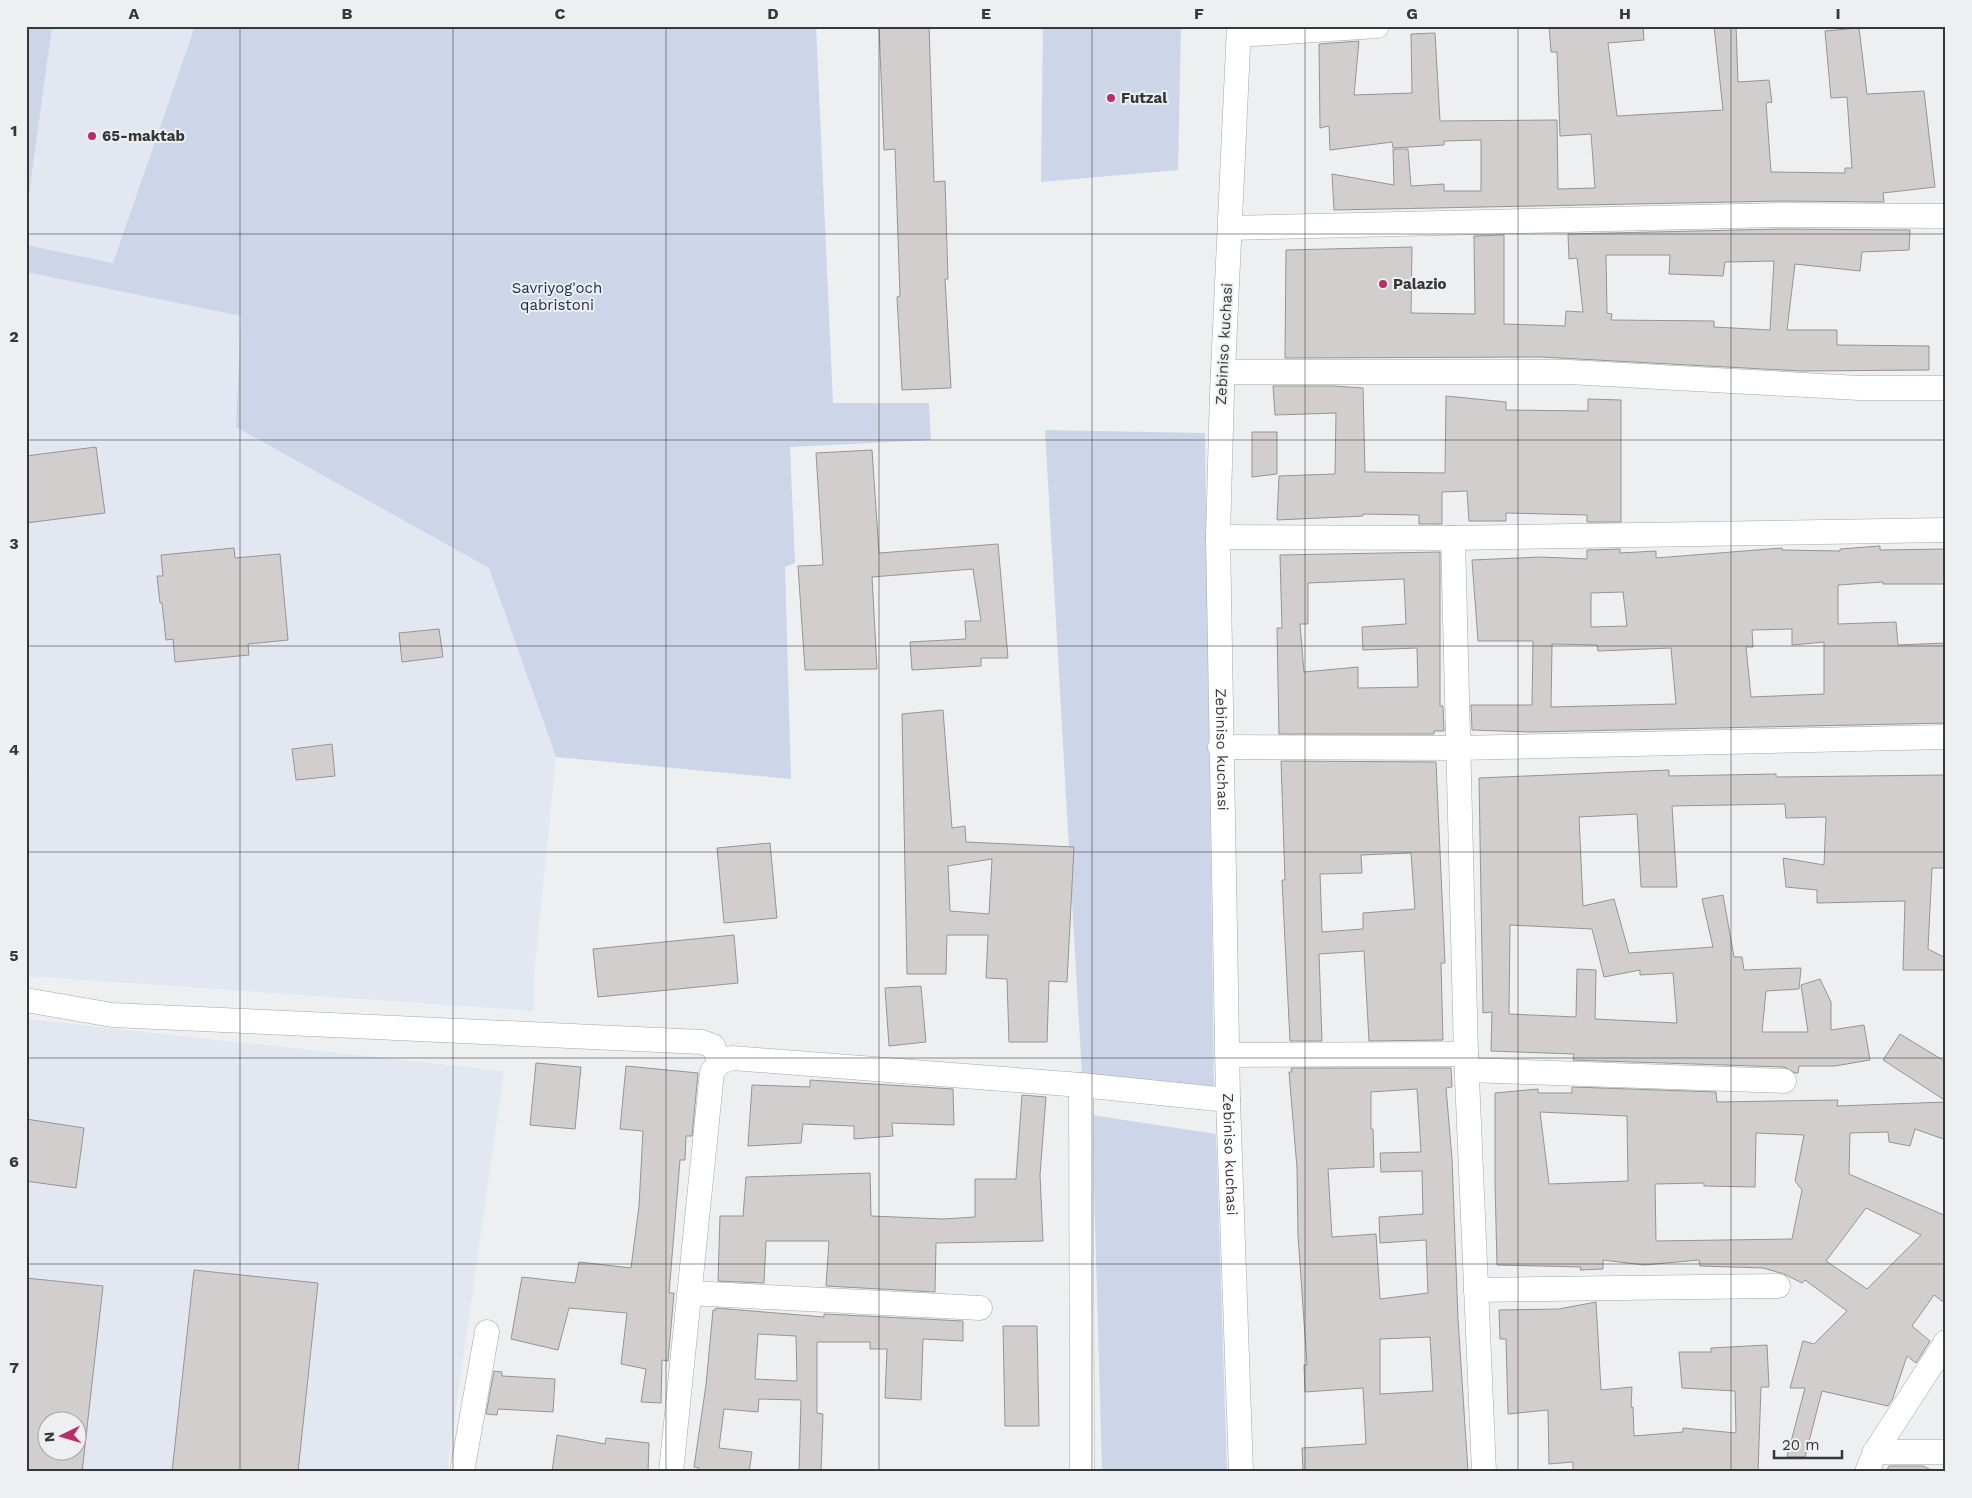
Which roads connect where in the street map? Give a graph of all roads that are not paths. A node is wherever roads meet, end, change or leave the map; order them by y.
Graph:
1 (1377, 26) edge
2 (1239, 31) edge
3 (1946, 216) edge
4 (1230, 228) junction
5 (1223, 372) junction
6 (1946, 388) edge
7 (1946, 530) edge
8 (1218, 538) junction
9 (1453, 538) junction
10 (1946, 737) edge
11 (1220, 747) junction
12 (1458, 748) junction
13 (26, 1000) edge
14 (1227, 1055) junction
15 (720, 1062) junction
16 (1467, 1062) junction
17 (1784, 1081) dead end
18 (1081, 1085) junction
19 (1228, 1100) junction
20 (1778, 1286) dead end
21 (1476, 1290) junction
22 (689, 1293) junction
23 (980, 1308) dead end
24 (487, 1332) dead end
25 (1946, 1342) edge
26 (1946, 1452) edge
27 (1871, 1462) edge
28 (462, 1472) edge
29 (671, 1472) edge
30 (1082, 1472) edge
31 (1241, 1472) edge
32 (1484, 1472) edge

1 - 2 street
2 - 4 street, Zebiniso kuchasi
3 - 4 street
4 - 5 street, Zebiniso kuchasi
5 - 6 street
5 - 8 street, Zebiniso kuchasi
7 - 9 street
8 - 9 street
8 - 11 street, Zebiniso kuchasi
9 - 12 street
10 - 12 street
11 - 12 street
11 - 14 street, Zebiniso kuchasi
12 - 16 street
13 - 15 street
14 - 16 street
14 - 19 street, Zebiniso kuchasi
15 - 18 street
15 - 22 street
16 - 17 street
16 - 21 street
18 - 19 street
18 - 30 street
19 - 31 street, Zebiniso kuchasi
20 - 21 street
21 - 32 street
22 - 23 street
22 - 29 street
24 - 28 street
25 - 27 street
26 - 27 street

